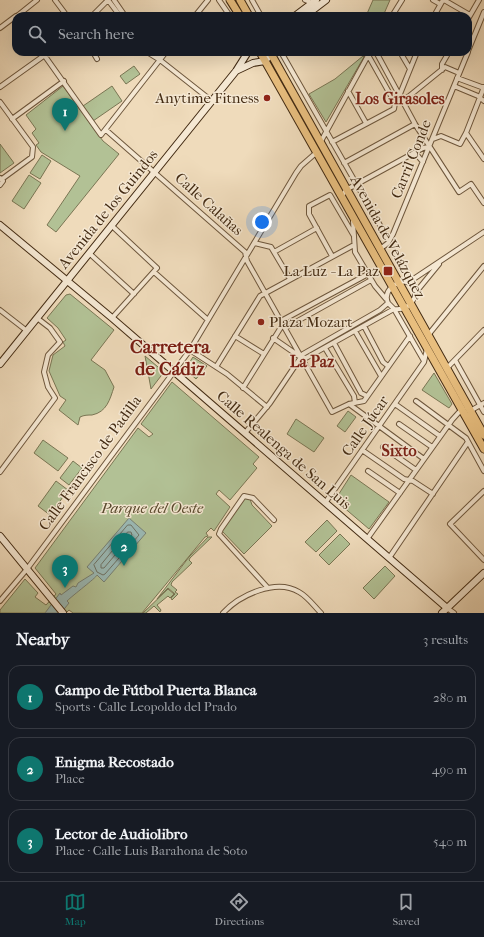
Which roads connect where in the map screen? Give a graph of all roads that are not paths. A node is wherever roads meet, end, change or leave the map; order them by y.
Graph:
1 (38, 0) edge
2 (55, 0) edge
3 (108, 0) edge
4 (114, 0) edge
5 (208, 0) edge
6 (219, 0) edge
7 (230, 0) edge
8 (240, 0) edge
9 (252, 0) edge
10 (305, 0) edge
11 (326, 0) edge
12 (402, 0) edge
13 (433, 0) edge
14 (479, 0) edge
15 (442, 1) edge
16 (314, 2) edge
17 (22, 12) edge
18 (64, 12) edge
19 (96, 12) edge
20 (117, 12) edge
21 (122, 12) edge
22 (198, 12) edge
23 (227, 12) edge
24 (238, 12) edge
25 (247, 12) edge
26 (259, 12) edge
27 (300, 12) edge
28 (310, 12) edge
29 (394, 12) edge
30 (436, 12) edge
31 (461, 12) edge
32 (472, 12) edge
33 (484, 12) edge
34 (12, 19) edge
35 (0, 28) edge
36 (472, 42) edge
37 (40, 56) edge
38 (45, 56) edge
39 (95, 56) edge
40 (154, 56) edge
41 (158, 56) edge
42 (163, 56) edge
43 (246, 56) edge
44 (251, 56) edge
45 (261, 56) edge
46 (268, 56) edge
47 (273, 56) edge
48 (283, 56) edge
49 (368, 56) edge
50 (370, 56) edge
51 (378, 56) edge
52 (402, 56) edge
53 (415, 56) edge
54 (447, 56) edge
55 (466, 56) edge
56 (97, 59) dead end
57 (160, 60) junction
58 (262, 62) junction
59 (410, 69) junction
60 (442, 70) junction
61 (236, 71) junction
62 (458, 75) junction
63 (64, 81) junction
64 (454, 86) junction
65 (0, 87) edge
66 (484, 88) edge
67 (348, 91) junction
68 (400, 94) junction
69 (403, 99) junction
70 (482, 100) edge
71 (212, 101) junction
72 (0, 102) edge
73 (395, 103) junction
74 (12, 119) junction
75 (366, 123) junction
76 (415, 124) junction
77 (106, 130) junction
78 (326, 132) junction
79 (466, 133) junction
80 (433, 139) junction
81 (320, 142) junction
82 (332, 142) junction
83 (429, 147) junction
84 (317, 152) junction
85 (410, 155) junction
86 (484, 159) edge
87 (423, 162) junction
88 (344, 163) junction
89 (155, 172) junction
90 (1, 179) edge
91 (0, 185) edge
92 (357, 185) junction
93 (346, 190) junction
94 (342, 196) junction
95 (484, 203) edge
96 (353, 217) junction
97 (0, 225) edge
98 (111, 225) junction
99 (317, 228) junction
100 (484, 232) edge
101 (354, 236) junction
102 (389, 242) junction
103 (254, 243) junction
104 (354, 245) junction
105 (380, 250) junction
106 (274, 252) junction
107 (89, 253) junction
108 (247, 255) junction
109 (332, 256) junction
110 (442, 261) junction
111 (484, 266) edge
112 (154, 272) junction
113 (368, 274) junction
114 (290, 279) junction
115 (67, 280) junction
116 (372, 280) junction
117 (409, 282) junction
118 (395, 285) junction
119 (416, 292) junction
120 (265, 293) junction
121 (134, 294) junction
122 (387, 301) junction
123 (408, 306) junction
124 (0, 310) edge
125 (394, 310) junction
126 (37, 318) junction
127 (112, 318) junction
128 (208, 320) junction
129 (283, 324) junction
130 (364, 326) junction
131 (484, 330) edge
132 (27, 331) junction
133 (355, 331) junction
134 (428, 334) junction
135 (235, 336) junction
136 (410, 336) junction
137 (273, 338) junction
138 (334, 343) junction
139 (427, 347) junction
140 (325, 348) junction
141 (190, 350) junction
142 (264, 354) junction
143 (300, 357) junction
144 (455, 360) junction
145 (424, 361) junction
146 (435, 363) junction
147 (0, 364) edge
148 (388, 366) junction
149 (216, 367) junction
150 (447, 368) junction
151 (173, 372) junction
152 (381, 376) junction
153 (243, 388) junction
154 (367, 396) junction
155 (416, 401) dead end
156 (355, 403) junction
157 (349, 404) junction
158 (395, 404) junction
159 (482, 404) edge
160 (267, 407) junction
161 (461, 410) junction
162 (470, 411) junction
163 (484, 412) edge
164 (399, 424) dead end
165 (449, 424) junction
166 (379, 426) junction
167 (245, 433) junction
168 (484, 435) edge
169 (440, 436) junction
170 (468, 442) junction
171 (432, 447) junction
172 (383, 448) dead end
173 (484, 449) edge
174 (362, 450) junction
175 (424, 459) junction
176 (416, 470) junction
177 (368, 471) dead end
178 (484, 471) edge
179 (0, 472) edge
180 (410, 480) junction
181 (484, 491) edge
182 (400, 493) junction
183 (433, 494) junction
184 (325, 502) junction
185 (274, 520) dead end
186 (0, 536) edge
187 (367, 539) junction
188 (389, 558) junction
189 (484, 560) edge
190 (27, 569) junction
191 (484, 573) edge
192 (268, 588) junction
193 (0, 601) edge
194 (446, 611) edge
195 (63, 613) edge
196 (223, 613) edge
197 (321, 613) edge
198 (454, 613) edge

1 - 17 street
2 - 18 street
3 - 19 street
3 - 20 street
4 - 21 street
5 - 22 street
6 - 23 street
7 - 24 main road
8 - 25 main road
9 - 26 street
10 - 16 street
11 - 28 street
12 - 29 street
13 - 15 street
14 - 32 street
15 - 30 street
15 - 31 street
16 - 27 street
33 - 36 street, Carril Conde
34 - 35 street
37 - 65 street
38 - 63 street
39 - 56 street
40 - 57 street
41 - 57 street
42 - 57 street
43 - 61 street, Avenida de los Guindos
44 - 58 street
45 - 58 main road, Avenida de Velázquez
46 - 58 street
47 - 81 main road, Avenida de Velázquez
48 - 78 street, Avenida de Velázquez
49 - 67 street
50 - 73 street
51 - 68 street
52 - 59 street
53 - 59 street
54 - 60 street
55 - 62 street, Carril Conde
57 - 71 street
57 - 77 street
58 - 61 street, Avenida de los Guindos
58 - 84 main road, Avenida de Velázquez
59 - 68 street
60 - 62 street
60 - 69 street
61 - 71 street, Avenida de los Guindos
62 - 64 street, Carril Conde
62 - 66 street
63 - 74 street
63 - 77 street
64 - 70 street
64 - 80 street, Carril Conde
66 - 70 street
67 - 75 street
67 - 78 street
68 - 69 street
69 - 73 street
69 - 76 street
70 - 79 street
71 - 89 street, Avenida de los Guindos
72 - 74 street
73 - 75 street
74 - 90 street
75 - 82 street
76 - 83 street
76 - 88 street
77 - 89 street, Calle Calañas
78 - 81 street
78 - 82 street, Avenida de Velázquez
79 - 80 street
79 - 86 street
80 - 83 street, Carril Conde
81 - 93 main road, Avenida de Velázquez
82 - 88 street, Avenida de Velázquez
83 - 85 street
83 - 87 street, Carril Conde
83 - 95 street
84 - 94 main road, Avenida de Velázquez
84 - 103 street, Calle Francisco de Padilla
85 - 87 street
85 - 92 street
87 - 102 street, Carril Conde
88 - 92 street, Avenida de Velázquez
89 - 98 street, Avenida de los Guindos
89 - 108 street, Calle Calañas
90 - 91 street
92 - 93 street
92 - 102 street, Avenida de Velázquez
93 - 94 street
93 - 105 main road, Avenida de Velázquez
94 - 96 main road, Avenida de Velázquez
96 - 101 street, Avenida de Velázquez
96 - 118 main road, Avenida de Velázquez
97 - 115 street, Calle Realenga de San Luis
98 - 107 street, Avenida de los Guindos
98 - 112 street
99 - 101 street, Avenida de Velázquez
99 - 106 street
99 - 109 street
100 - 110 street
101 - 104 street, Avenida de Velázquez
102 - 105 street, Carril Conde
103 - 106 street
103 - 108 street, Calle Francisco de Padilla
104 - 109 street
104 - 113 street, Avenida de Velázquez
105 - 118 main road, Avenida de Velázquez
106 - 114 street
107 - 115 street, Avenida de los Guindos
107 - 121 street
108 - 120 street
108 - 128 street, Calle Francisco de Padilla
109 - 114 street
110 - 117 street
110 - 119 street
111 - 134 street
112 - 121 street
112 - 128 street
113 - 116 street, Avenida de Velázquez
113 - 129 street
114 - 120 street
115 - 126 street, Avenida de los Guindos
115 - 127 street, Calle Realenga de San Luis
116 - 122 street, Avenida de Velázquez
116 - 129 street
117 - 118 street
117 - 119 street
118 - 122 street
118 - 123 main road, Avenida de Velázquez
119 - 123 street
120 - 129 street
120 - 135 street
121 - 127 street
122 - 125 street, Avenida de Velázquez
122 - 143 street
123 - 125 street
123 - 134 main road, Avenida de Velázquez
123 - 139 main road, Avenida de Velázquez
124 - 132 street
125 - 130 street
125 - 136 street, Avenida de Velázquez
126 - 132 street, Avenida de los Guindos
126 - 179 street
127 - 151 street, Calle Realenga de San Luis
128 - 141 street, Calle Francisco de Padilla
129 - 137 street
129 - 143 street
130 - 133 street
130 - 148 street
131 - 144 street
132 - 147 street, Avenida de los Guindos
133 - 138 street
133 - 152 street
134 - 150 main road, Avenida de Velázquez
135 - 142 street
135 - 149 street
136 - 145 street, Avenida de Velázquez
136 - 148 street
137 - 142 street
137 - 143 street
138 - 140 street
138 - 154 street
139 - 145 street, Calle Júcar
139 - 146 main road, Avenida de Velázquez
140 - 143 street
140 - 156 street
141 - 149 street
141 - 151 street, Calle Francisco de Padilla
142 - 153 street
143 - 157 street
143 - 160 street
144 - 150 street
144 - 159 street
145 - 146 street
145 - 158 street, Calle Júcar
146 - 161 main road, Avenida de Velázquez
148 - 152 street
149 - 153 street
150 - 162 main road, Avenida de Velázquez
151 - 167 street, Calle Realenga de San Luis
151 - 190 street, Calle Francisco de Padilla
152 - 154 street
153 - 160 street
154 - 156 street
155 - 165 street
156 - 157 street
157 - 166 street
158 - 166 street, Calle Júcar
158 - 169 street
159 - 162 street
159 - 163 street
160 - 167 street
161 - 165 street
161 - 173 main road, Avenida de Velázquez
162 - 168 main road, Avenida de Velázquez
164 - 171 street
165 - 169 street
165 - 170 street
166 - 174 street, Calle Júcar
166 - 175 street
167 - 184 street, Calle Realenga de San Luis
169 - 171 street
170 - 178 street
170 - 183 street
171 - 175 street
172 - 176 street
174 - 180 street
174 - 184 street, Calle Júcar
175 - 176 street
176 - 180 street
177 - 182 street
180 - 182 street
180 - 183 street
181 - 189 street
182 - 187 street
183 - 188 street
184 - 187 street, Calle Realenga de San Luis
185 - 192 street
186 - 190 street
187 - 188 street, Calle Realenga de San Luis
188 - 194 street, Calle Realenga de San Luis
190 - 193 street, Calle Francisco de Padilla
190 - 195 street
191 - 194 street
192 - 196 street
192 - 197 street
194 - 198 street

